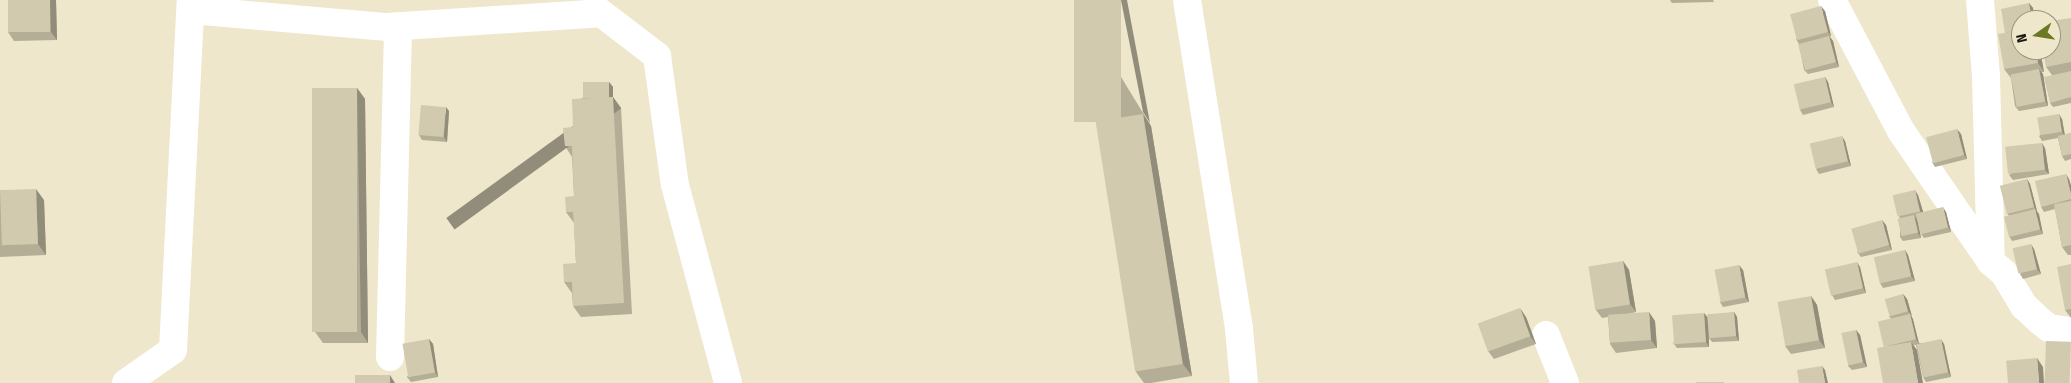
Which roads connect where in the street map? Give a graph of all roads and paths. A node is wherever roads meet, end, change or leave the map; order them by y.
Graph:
1 (1187, 0) edge
2 (1832, 0) edge
3 (1980, 0) edge
4 (191, 5) edge
5 (398, 26) junction
6 (1991, 262) junction
7 (2071, 331) edge
8 (1546, 335) dead end
9 (390, 357) dead end
10 (126, 383) edge
11 (728, 383) edge
12 (1244, 383) edge
13 (1565, 383) edge

1 - 12 street
2 - 6 street
3 - 6 street
4 - 5 street
4 - 10 street
5 - 9 street
5 - 11 street
6 - 7 street
8 - 13 street

